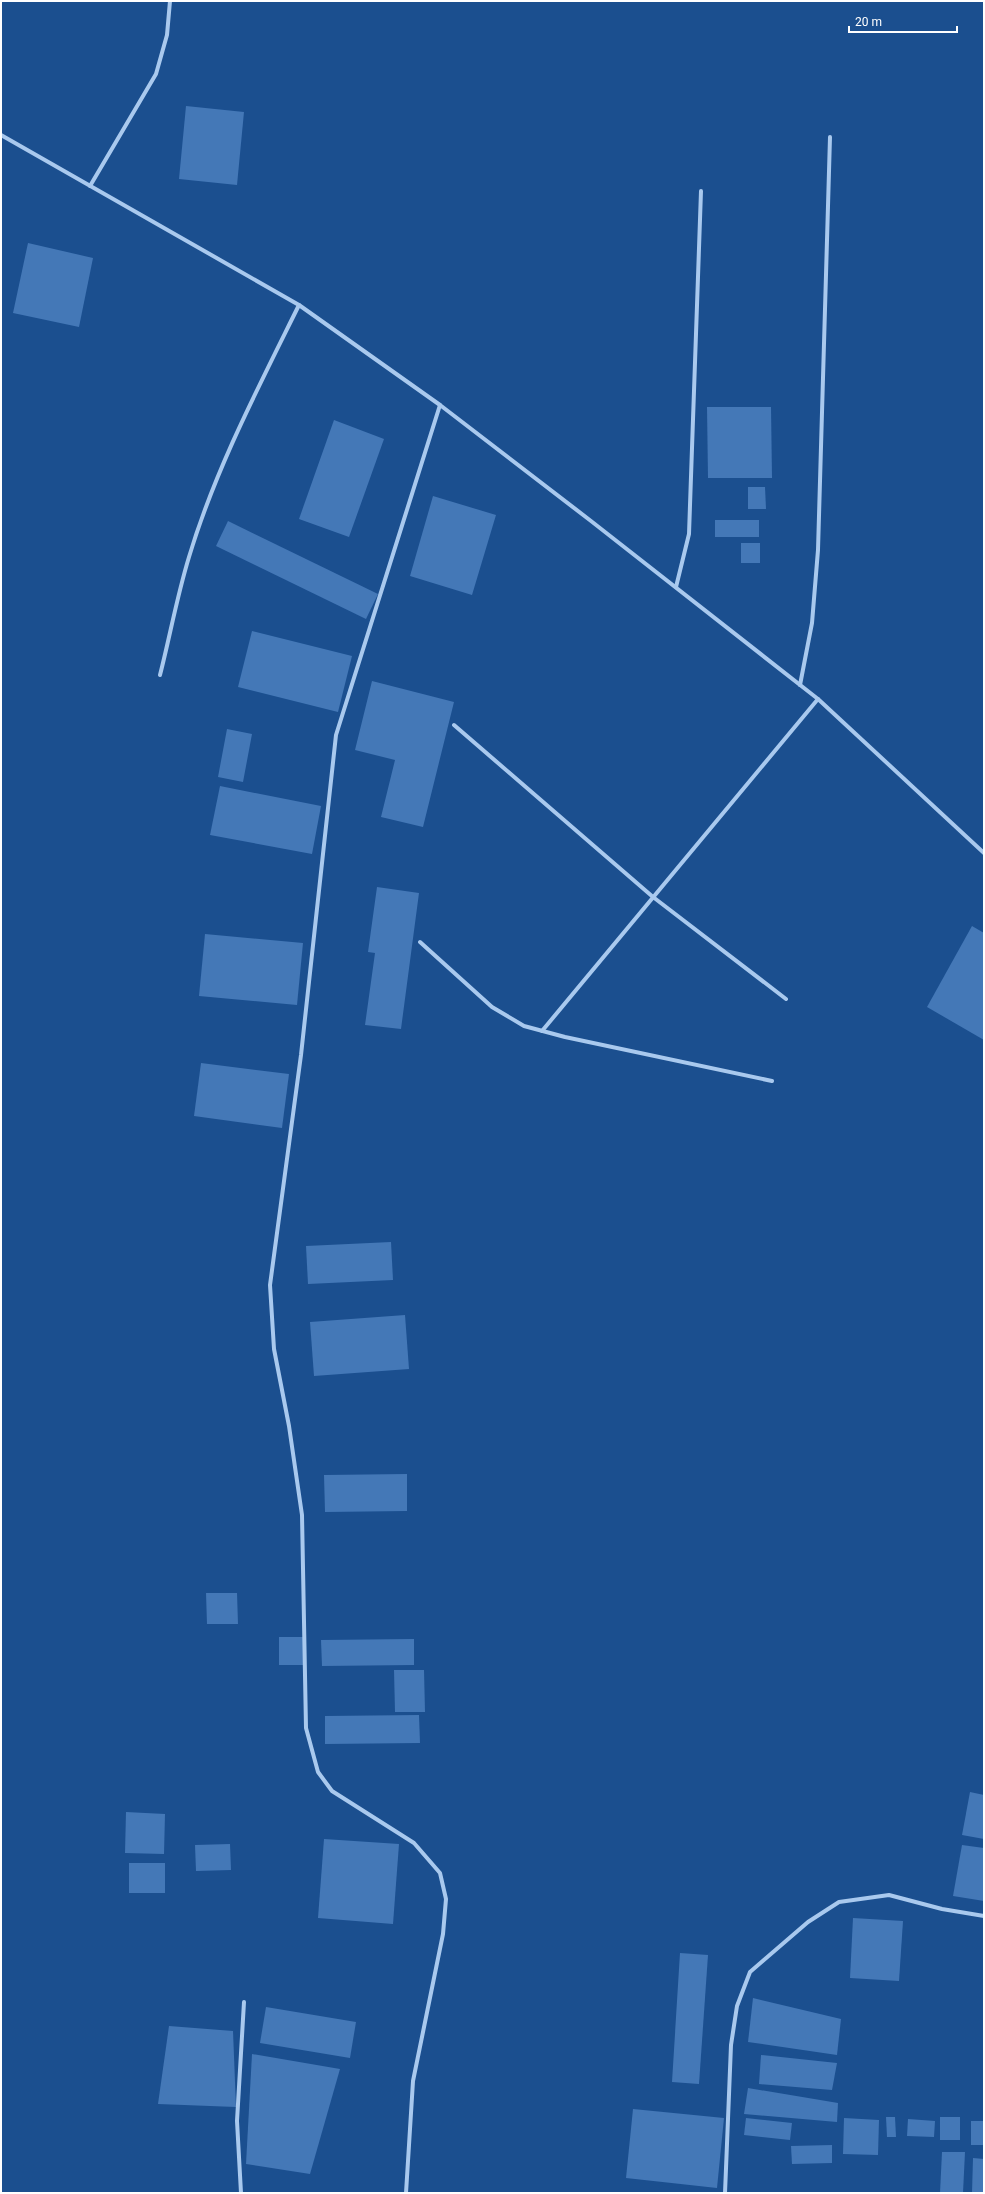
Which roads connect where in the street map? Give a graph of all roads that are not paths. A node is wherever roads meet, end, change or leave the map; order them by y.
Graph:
1 (170, 1) edge
2 (1, 135) edge
3 (830, 137) dead end
4 (90, 186) junction
5 (701, 192) dead end
6 (299, 305) junction
7 (440, 405) junction
8 (676, 587) junction
9 (160, 675) dead end
10 (800, 686) junction
11 (818, 699) junction
12 (454, 725) dead end
13 (984, 853) edge
14 (653, 897) junction
15 (420, 942) dead end
16 (786, 998) dead end
17 (542, 1031) junction
18 (772, 1081) dead end
19 (984, 1916) edge
20 (244, 2002) dead end
21 (241, 2193) edge
22 (406, 2193) edge
23 (725, 2193) edge

1 - 4 street
2 - 4 street
3 - 10 street
4 - 6 street
5 - 8 street
6 - 7 street
6 - 9 street
7 - 8 street
7 - 22 street
8 - 10 street
10 - 11 street
11 - 13 street
11 - 14 street
12 - 14 street
14 - 16 street
14 - 17 street
15 - 17 street
17 - 18 street
19 - 23 street
20 - 21 street

